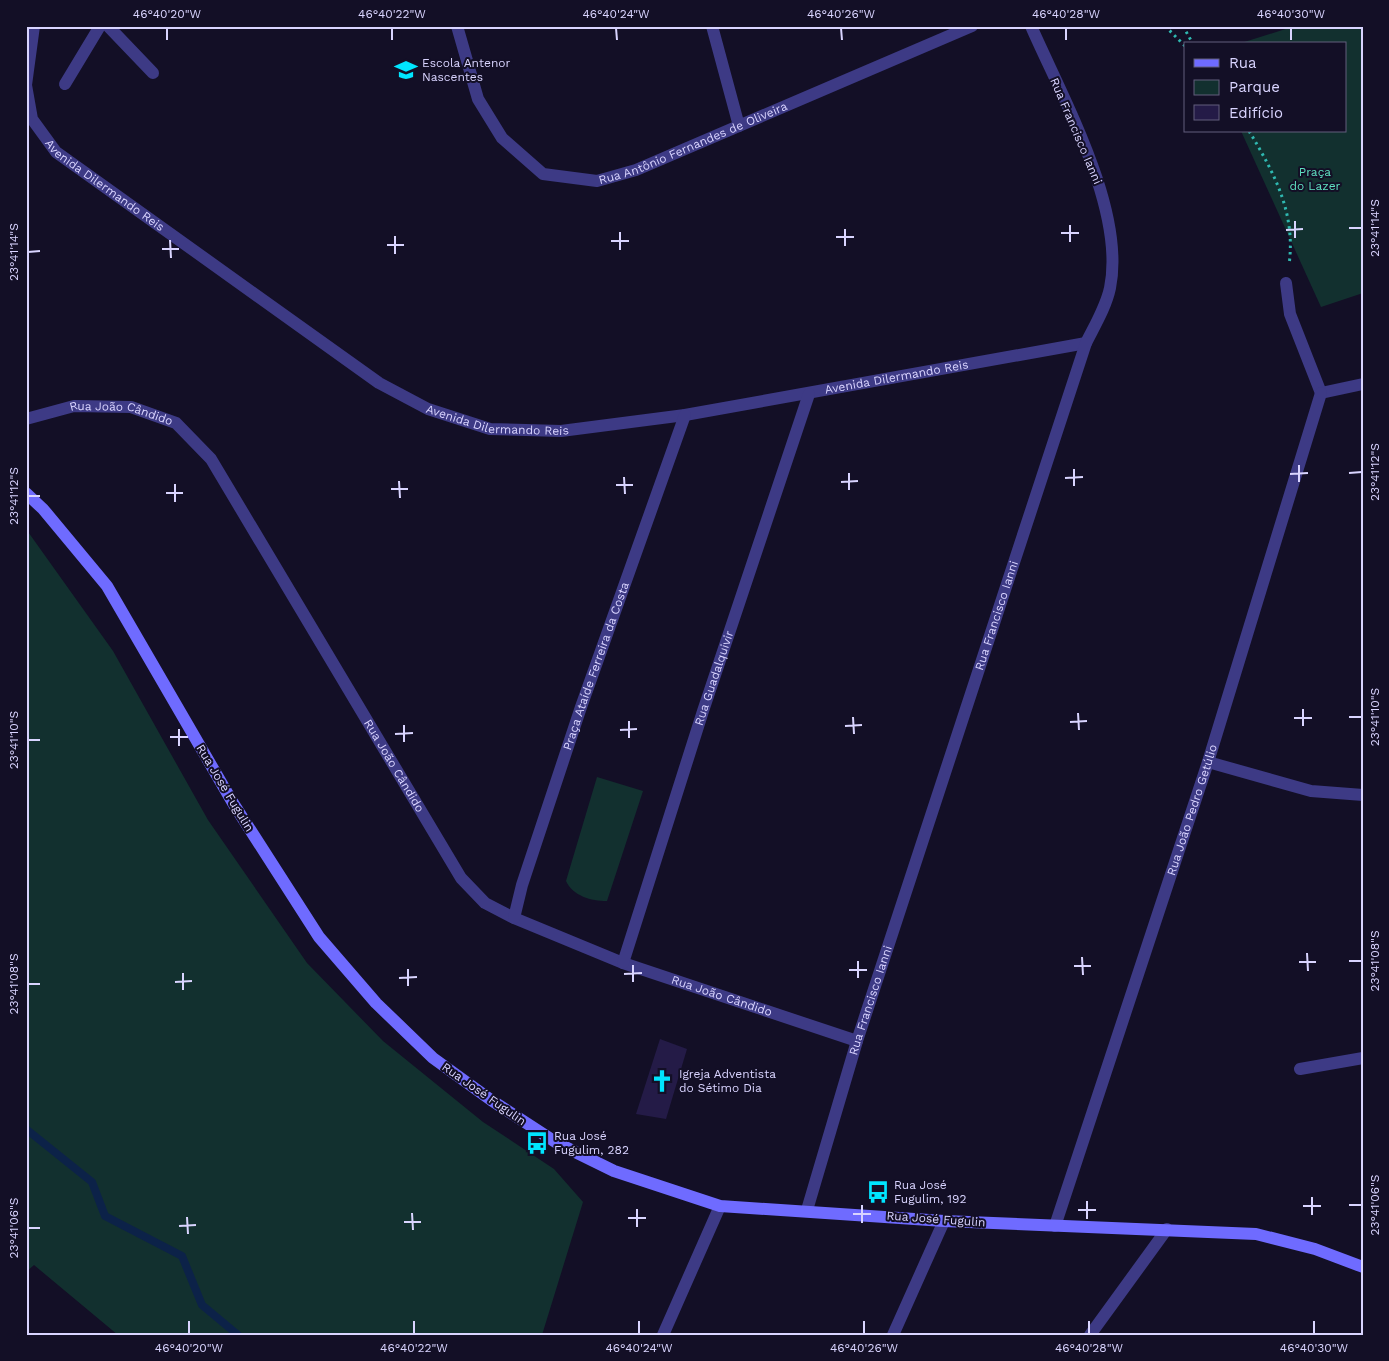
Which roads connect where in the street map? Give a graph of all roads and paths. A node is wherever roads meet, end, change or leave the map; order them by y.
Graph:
1 (34, 26) edge
2 (100, 26) edge
3 (108, 26) edge
4 (457, 26) edge
5 (712, 26) edge
6 (972, 26) edge
7 (1030, 26) edge
8 (1165, 26) edge
9 (1183, 26) edge
10 (1192, 42) edge
11 (1184, 45) edge
12 (153, 73) dead end
13 (66, 84) dead end
14 (26, 85) edge
15 (739, 126) junction
16 (1251, 132) edge
17 (1286, 283) joint
18 (1086, 343) junction
19 (1363, 384) edge
20 (808, 394) junction
21 (1321, 394) junction
22 (685, 415) junction
23 (26, 419) edge
24 (26, 493) edge
25 (1208, 762) junction
26 (1363, 795) edge
27 (514, 918) junction
28 (623, 964) junction
29 (858, 1041) junction
30 (1363, 1058) edge
31 (1300, 1069) dead end
32 (720, 1206) junction
33 (807, 1210) junction
34 (944, 1221) junction
35 (1055, 1226) junction
36 (1167, 1229) junction
37 (1363, 1267) edge
38 (663, 1335) edge
39 (894, 1335) edge
40 (1090, 1335) edge

1 - 14 street, Avenida Dilermando Reis
2 - 13 street
3 - 12 street
4 - 15 street, Rua Antônio Fernandes de Oliveira
5 - 15 street
6 - 15 street, Rua Antônio Fernandes de Oliveira
7 - 18 street, Rua Francisco Ianni
8 - 11 path
9 - 10 path
14 - 22 street, Avenida Dilermando Reis
16 - 17 path
17 - 21 street
18 - 20 street, Avenida Dilermando Reis
18 - 29 street, Rua Francisco Ianni
19 - 21 street
20 - 22 street, Avenida Dilermando Reis
20 - 28 street, Rua Guadalquivir
21 - 25 street, Rua João Pedro Getúlio
22 - 27 street, Praça Ataíde Ferreira da Costa
23 - 27 street, Rua João Cândido
24 - 32 street, Rua José Fugulin
25 - 26 street
25 - 35 street, Rua João Pedro Getúlio
27 - 28 street, Rua João Cândido
28 - 29 street, Rua João Cândido
29 - 33 street, Rua Francisco Ianni
30 - 31 street
32 - 33 street, Rua José Fugulin
32 - 38 street
33 - 34 street, Rua José Fugulin
34 - 35 street, Rua José Fugulin
34 - 39 street
35 - 36 street, Rua José Fugulin
36 - 37 street, Rua José Fugulin
36 - 40 street

